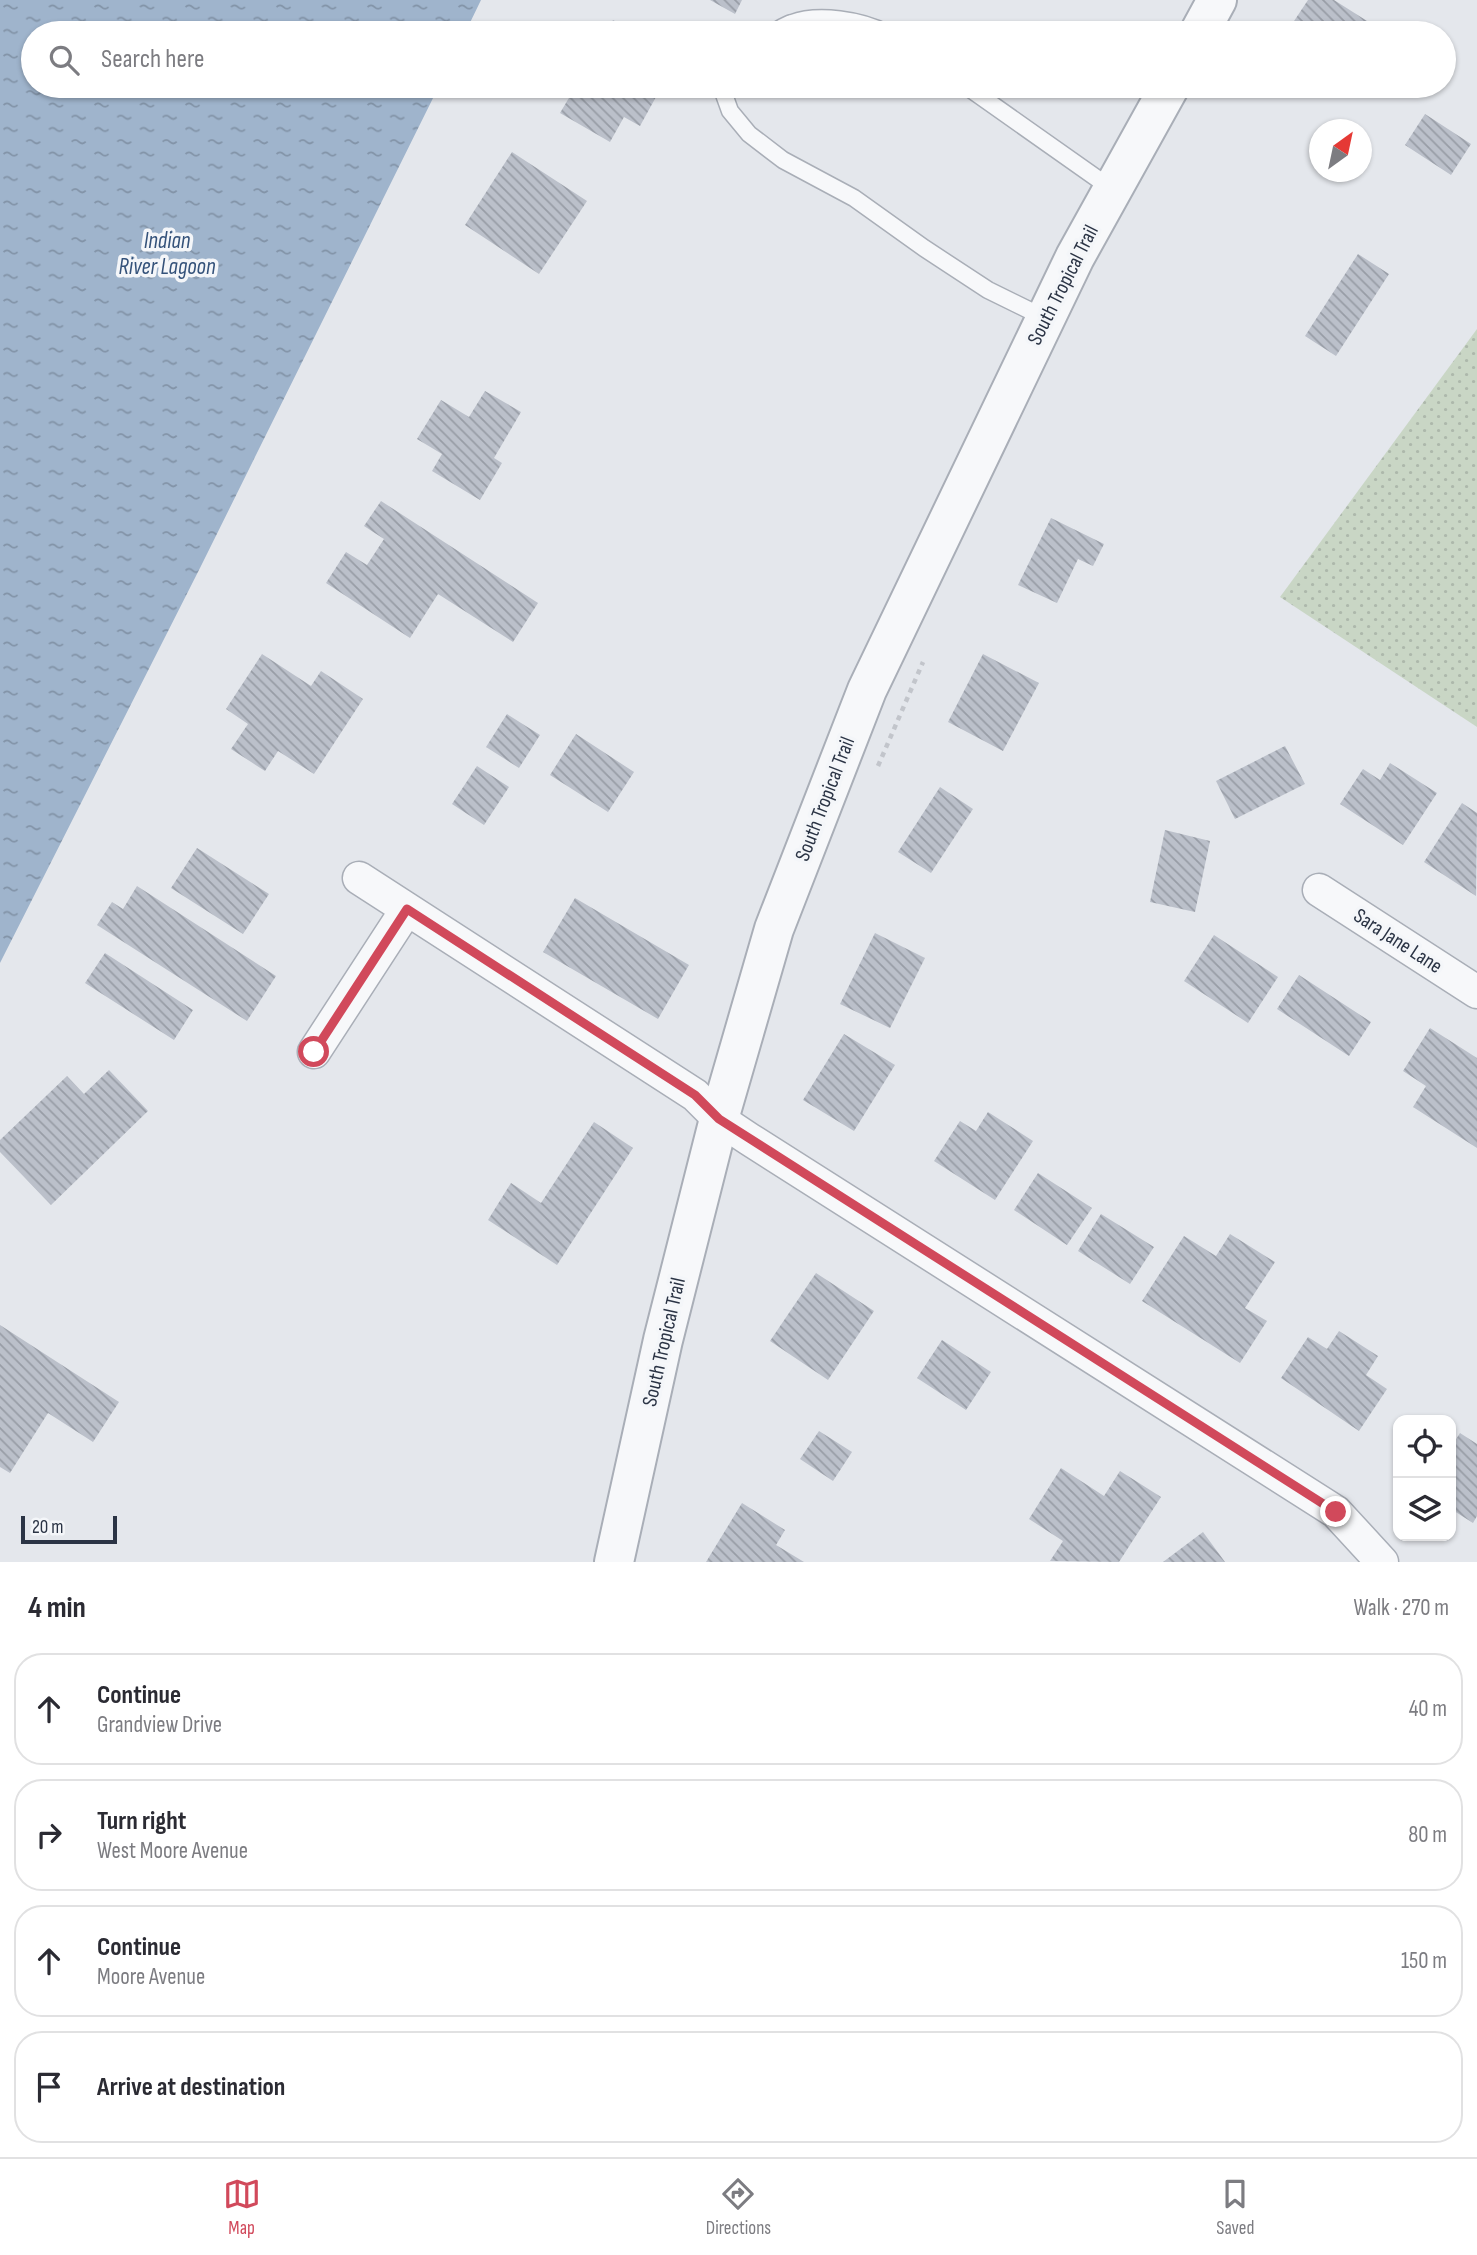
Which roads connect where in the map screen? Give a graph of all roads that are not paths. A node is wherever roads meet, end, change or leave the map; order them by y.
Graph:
1 (803, 21) edge
2 (845, 21) edge
3 (725, 98) edge
4 (983, 98) edge
5 (1163, 98) edge
6 (1112, 189) junction
7 (1045, 318) junction
8 (359, 878) dead end
9 (1319, 890) dead end
10 (407, 909) junction
11 (1477, 992) edge
12 (314, 1052) dead end
13 (719, 1119) junction
14 (614, 1562) edge
15 (1382, 1562) edge

1 - 2 lane
3 - 7 lane
4 - 6 lane
5 - 6 street, South Tropical Trail
6 - 7 street, South Tropical Trail
7 - 13 street, South Tropical Trail
8 - 10 street
9 - 11 street, Sara Jane Lane
10 - 12 street
10 - 13 street
13 - 14 street, South Tropical Trail
13 - 15 street

